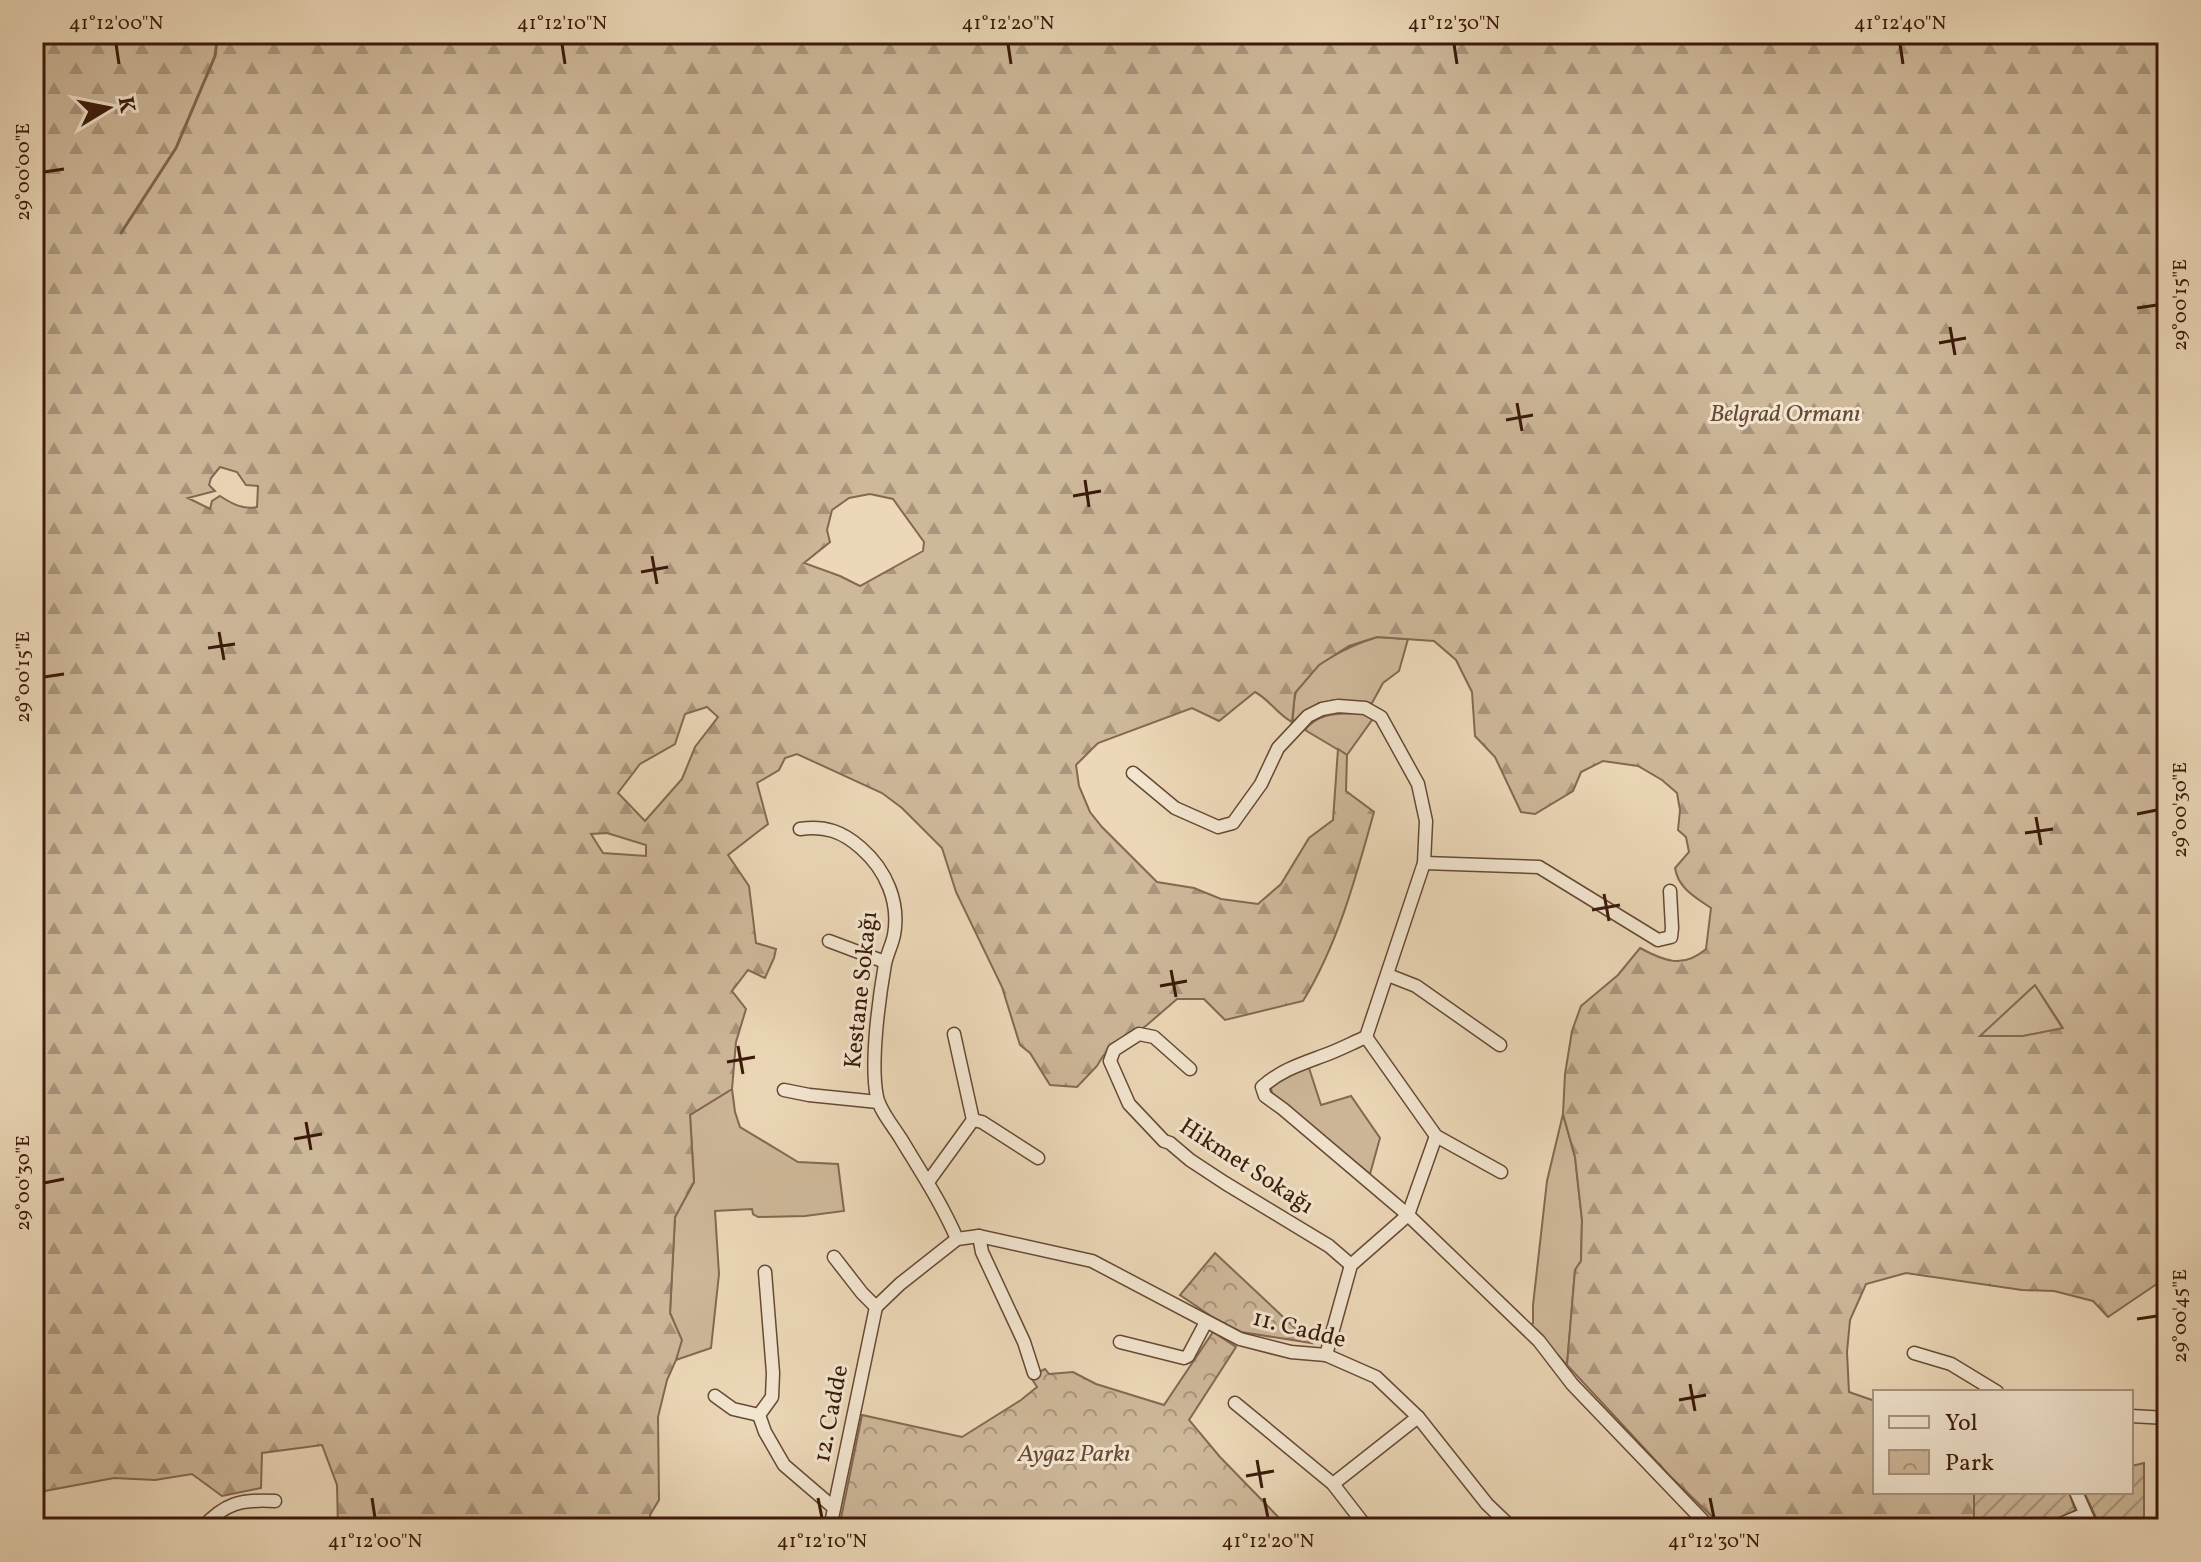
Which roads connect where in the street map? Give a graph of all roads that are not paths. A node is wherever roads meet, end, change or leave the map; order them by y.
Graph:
1 (1133, 773) dead end
2 (800, 829) dead end
3 (1424, 863) junction
4 (1670, 891) dead end
5 (829, 941) dead end
6 (885, 962) junction
7 (1388, 975) junction
8 (954, 1034) dead end
9 (1366, 1037) junction
10 (1500, 1045) dead end
11 (1190, 1069) dead end
12 (784, 1090) dead end
13 (878, 1102) junction
14 (973, 1120) junction
15 (1436, 1136) junction
16 (1038, 1158) dead end
17 (1501, 1172) dead end
18 (928, 1182) junction
19 (1408, 1215) junction
20 (979, 1236) junction
21 (957, 1239) junction
22 (834, 1257) dead end
23 (1351, 1265) junction
24 (765, 1272) dead end
25 (876, 1307) junction
26 (1206, 1322) junction
27 (1120, 1342) dead end
28 (1914, 1353) dead end
29 (1326, 1355) junction
30 (1034, 1373) dead end
31 (1994, 1390) edge
32 (715, 1396) dead end
33 (1235, 1403) dead end
34 (759, 1415) junction
35 (2133, 1416) edge
36 (1418, 1417) junction
37 (2167, 1418) edge
38 (1333, 1484) junction
39 (2077, 1494) edge
40 (275, 1501) dead end
41 (833, 1507) junction
42 (2085, 1514) junction
43 (202, 1528) edge
44 (830, 1528) edge
45 (1367, 1528) edge
46 (1512, 1528) edge
47 (1710, 1528) edge
48 (2051, 1528) edge
49 (2092, 1528) edge

1 - 3 street
2 - 6 street, Kestane Sokağı
3 - 4 street
3 - 7 street
5 - 6 street
6 - 13 street, Kestane Sokağı
7 - 9 street
7 - 10 street
8 - 14 street
9 - 15 street
9 - 19 street
11 - 23 street, Hikmet Sokağı
12 - 13 street
13 - 18 street, Kestane Sokağı
14 - 16 street
14 - 18 street
15 - 17 street
15 - 19 street
18 - 21 street, Kestane Sokağı
19 - 23 street
19 - 47 street
20 - 21 street
20 - 26 street, 11. Cadde
20 - 30 street
21 - 25 street
22 - 25 street
23 - 29 street
24 - 34 street
25 - 41 street, 12. Cadde
26 - 27 street
26 - 29 street, 11. Cadde
28 - 31 street
29 - 36 street, 11. Cadde
32 - 34 street
33 - 38 street
34 - 41 street
35 - 37 street
36 - 38 street
36 - 46 street, 11. Cadde
38 - 45 street
39 - 42 street
40 - 43 street
41 - 44 street, 12. Cadde
42 - 48 street
42 - 49 street

